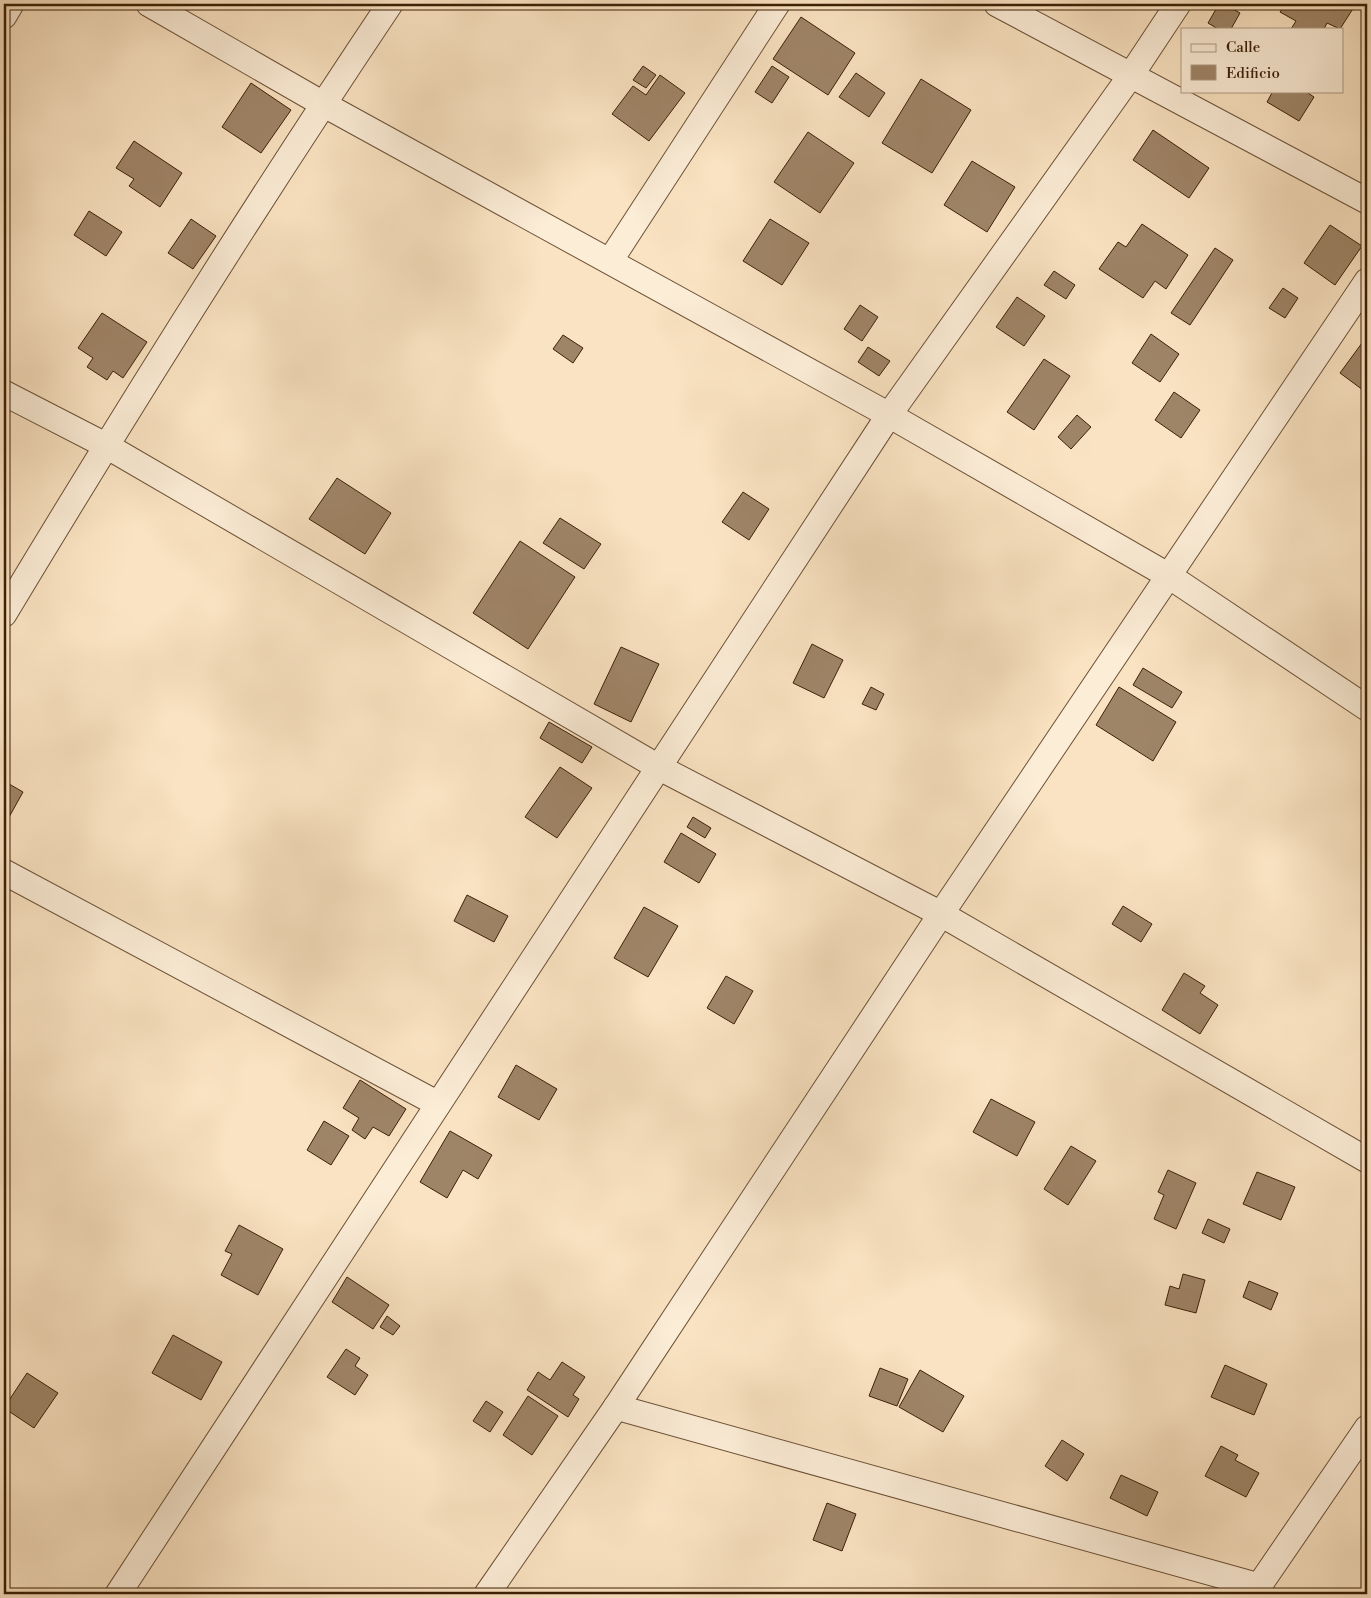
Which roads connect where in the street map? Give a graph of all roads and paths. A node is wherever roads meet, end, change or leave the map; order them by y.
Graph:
1 (11, 4) edge
2 (149, 4) edge
3 (390, 4) edge
4 (776, 4) edge
5 (997, 4) edge
6 (1178, 4) edge
7 (4, 16) edge
8 (1131, 75) junction
9 (323, 104) junction
10 (1367, 201) edge
11 (610, 261) junction
12 (1367, 281) edge
13 (4, 393) edge
14 (889, 415) junction
15 (105, 445) junction
16 (1169, 576) junction
17 (4, 614) edge
18 (1367, 708) edge
19 (660, 768) junction
20 (4, 872) edge
21 (941, 914) junction
22 (438, 1104) junction
23 (1367, 1160) edge
24 (616, 1407) junction
25 (1367, 1428) edge
26 (118, 1594) edge
27 (486, 1594) edge

1 - 7 street
2 - 9 street
3 - 9 street
4 - 11 street
5 - 8 street
6 - 8 street
8 - 10 street
8 - 14 street
9 - 11 street
9 - 15 street
11 - 14 street
12 - 16 street
13 - 15 street
14 - 16 street
14 - 19 street
15 - 17 street
15 - 19 street
16 - 18 street
16 - 21 street
19 - 21 street
19 - 22 street
20 - 22 street
21 - 23 street
21 - 24 street
22 - 26 street
24 - 25 street
24 - 27 street

